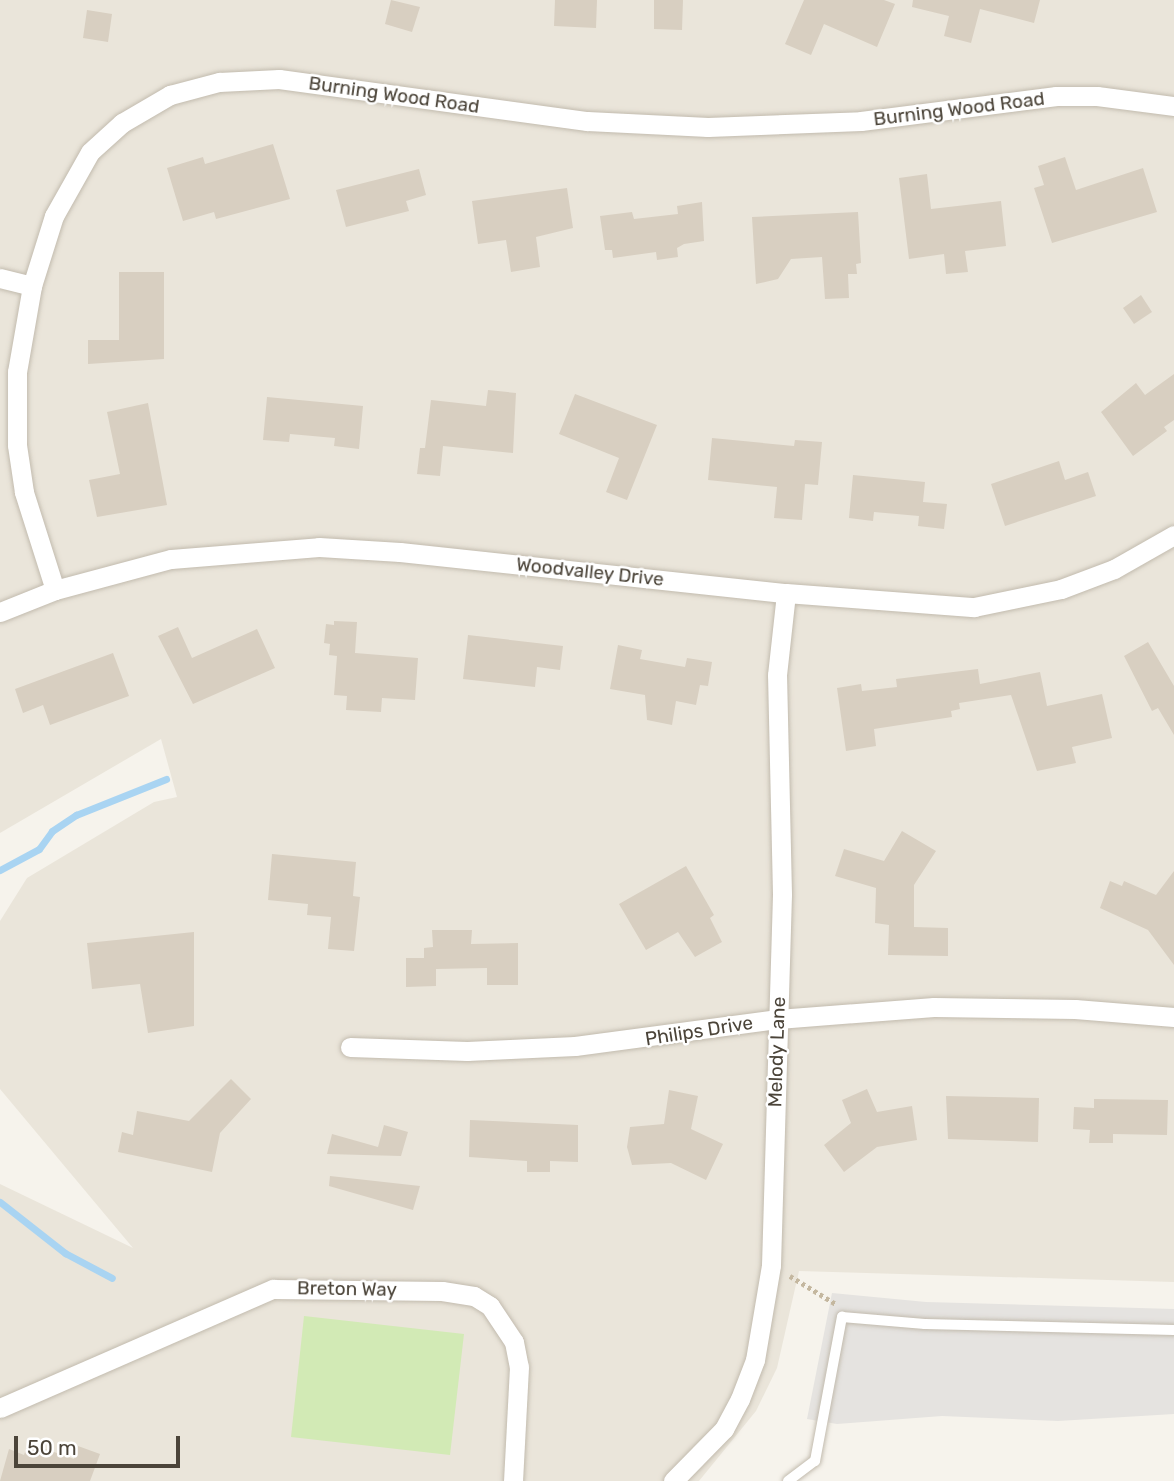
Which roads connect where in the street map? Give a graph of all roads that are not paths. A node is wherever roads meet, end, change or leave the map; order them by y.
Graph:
1 (1174, 106) edge
2 (0, 278) edge
3 (32, 286) junction
4 (1174, 535) edge
5 (55, 590) junction
6 (786, 593) junction
7 (0, 611) edge
8 (1174, 1017) edge
9 (778, 1019) junction
10 (350, 1047) dead end
11 (1174, 1330) edge
12 (0, 1408) edge
13 (513, 1481) edge
14 (673, 1481) edge
15 (788, 1481) edge

1 - 3 street, Burning Wood Road
2 - 3 street
3 - 5 street, Burning Wood Road
4 - 6 street, Woodvalley Drive
5 - 6 street, Woodvalley Drive
5 - 7 street, Woodvalley Drive
6 - 9 street, Melody Lane
8 - 9 street, Philips Drive
9 - 10 street, Philips Drive
9 - 14 street, Melody Lane
11 - 15 lane
12 - 13 street, Breton Way

